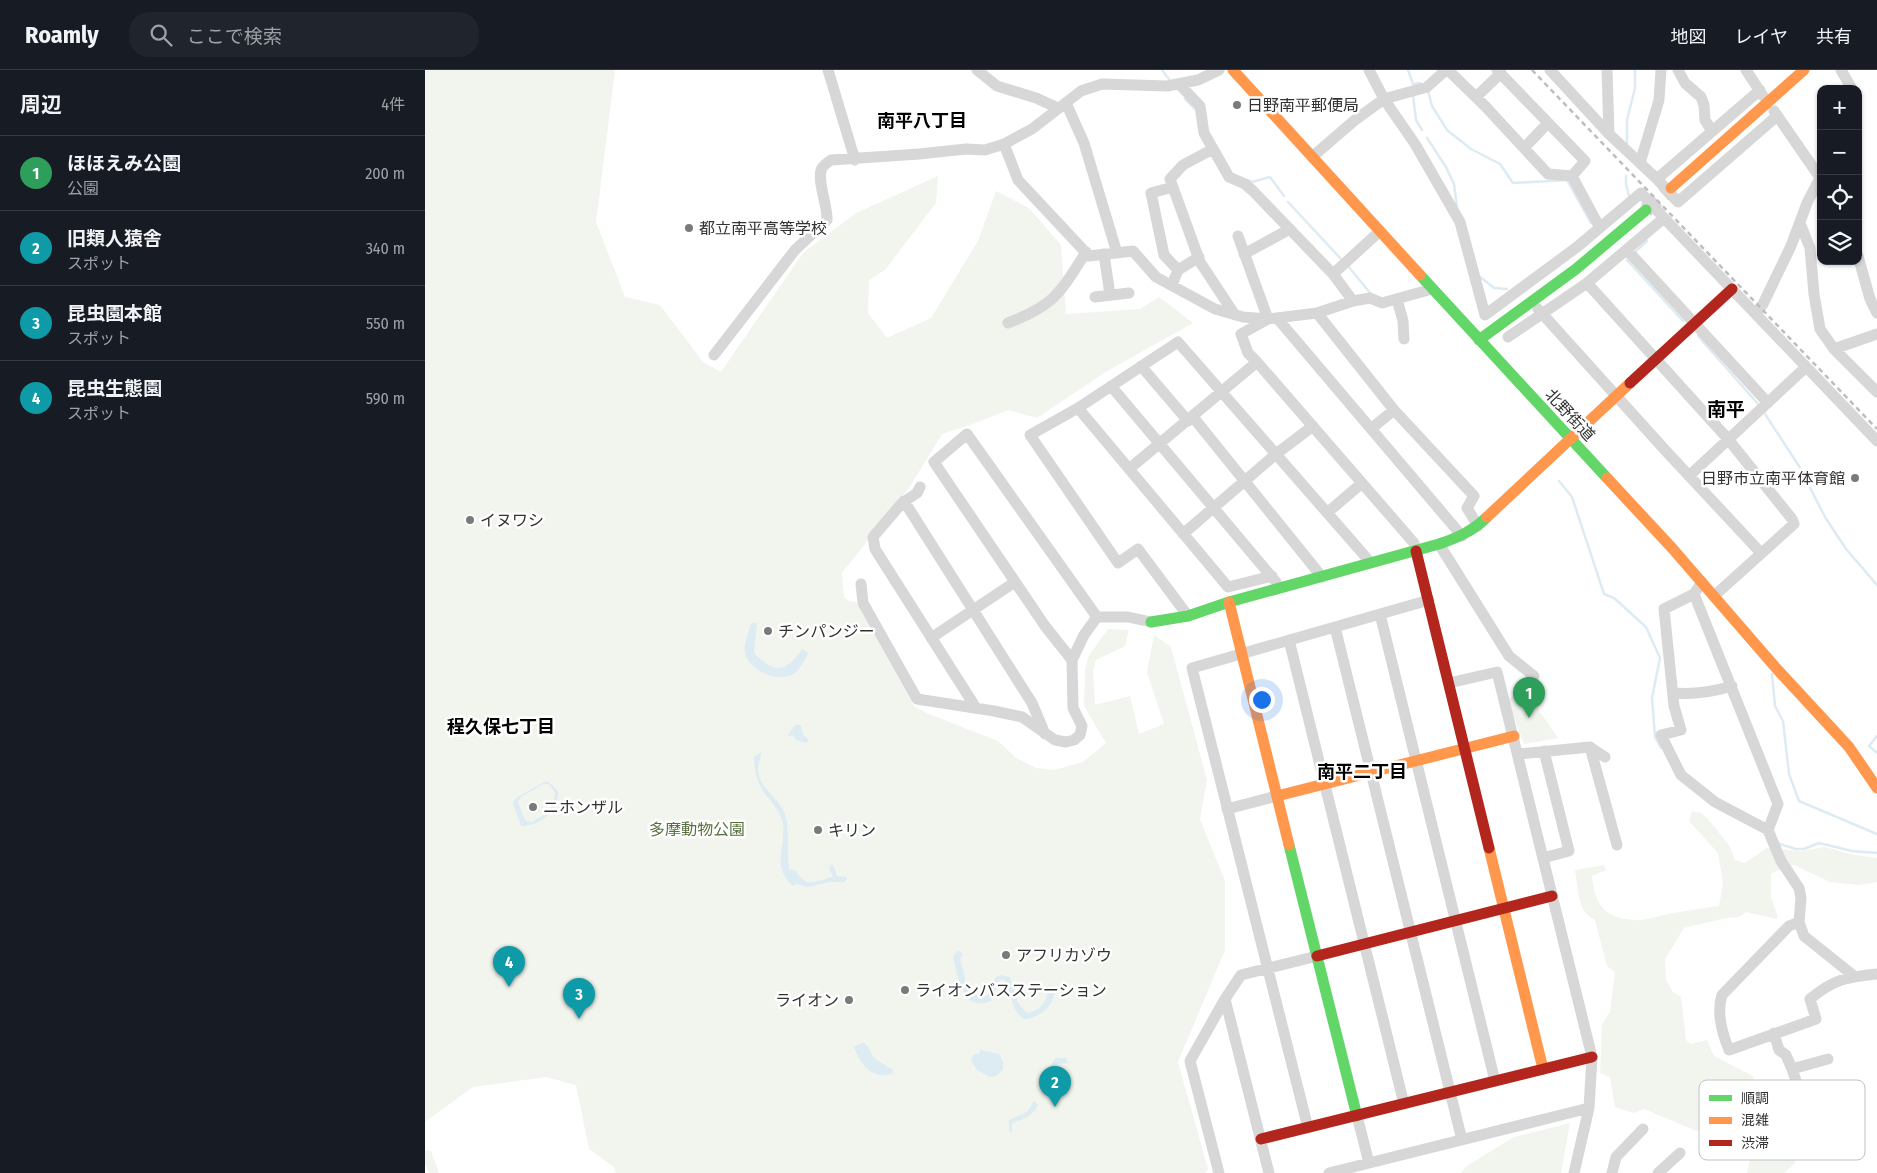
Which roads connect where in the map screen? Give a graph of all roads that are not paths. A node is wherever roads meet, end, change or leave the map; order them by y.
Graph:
1 (828, 70) edge
2 (977, 70) edge
3 (1219, 70) edge
4 (1233, 70) edge
5 (1369, 70) edge
6 (1447, 70) edge
7 (1607, 70) edge
8 (1661, 70) edge
9 (1678, 70) edge
10 (1746, 70) edge
11 (1804, 70) edge
12 (1841, 70) edge
13 (1553, 71) edge
14 (1499, 72) edge
15 (1179, 84) junction
16 (1850, 85) edge
17 (1760, 90) junction
18 (1476, 97) junction
19 (1384, 99) junction
20 (1768, 103) junction
21 (1062, 106) junction
22 (1777, 116) junction
23 (1548, 123) junction
24 (1712, 131) junction
25 (1609, 134) junction
26 (1004, 144) junction
27 (1525, 147) junction
28 (1213, 149) junction
29 (1312, 157) junction
30 (855, 160) junction
31 (1640, 163) junction
32 (1817, 175) edge
33 (1572, 176) junction
34 (1657, 179) junction
35 (1817, 185) edge
36 (1173, 187) junction
37 (1671, 188) tunnel mouth
38 (1646, 210) tunnel mouth
39 (1664, 218) junction
40 (1800, 223) junction
41 (1601, 228) junction
42 (1290, 230) junction
43 (1379, 231) junction
44 (1238, 236) dead end
45 (1627, 250) junction
46 (1086, 252) junction
47 (1117, 253) junction
48 (1104, 254) junction
49 (1244, 254) junction
50 (1199, 258) junction
51 (1861, 265) edge
52 (1178, 270) junction
53 (1333, 274) junction
54 (1587, 283) junction
55 (1172, 286) junction
56 (1522, 288) junction
57 (1432, 289) junction
58 (1731, 289) junction
59 (1129, 293) dead end
60 (1109, 295) junction
61 (1095, 297) dead end
62 (1397, 298) junction
63 (1353, 300) junction
64 (1533, 301) junction
65 (1317, 313) junction
66 (1877, 313) edge
67 (1542, 314) junction
68 (1756, 314) junction
69 (1235, 315) junction
70 (1272, 318) junction
71 (1008, 323) dead end
72 (1694, 323) junction
73 (1877, 334) edge
74 (1508, 337) dead end
75 (1405, 339) dead end
76 (1479, 340) junction
77 (1834, 348) junction
78 (715, 355) dead end
79 (1655, 360) junction
80 (1257, 362) junction
81 (1141, 366) junction
82 (1806, 367) junction
83 (1111, 386) junction
84 (1222, 392) junction
85 (1877, 392) edge
86 (1615, 396) junction
87 (1768, 403) junction
88 (1078, 408) junction
89 (1394, 410) junction
90 (1190, 419) junction
91 (1313, 426) junction
92 (1372, 428) junction
93 (1570, 438) junction
94 (1728, 440) junction
95 (1877, 441) edge
96 (1161, 443) junction
97 (1276, 454) junction
98 (1129, 469) junction
99 (1689, 476) junction
100 (1244, 481) junction
101 (1362, 483) junction
102 (920, 487) dead end
103 (905, 501) junction
104 (1213, 507) junction
105 (1327, 512) junction
106 (1478, 526) junction
107 (1183, 534) junction
108 (1463, 536) junction
109 (1439, 544) junction
110 (1416, 551) junction
111 (1761, 553) junction
112 (1371, 563) junction
113 (1272, 576) junction
114 (1322, 577) junction
115 (1015, 582) junction
116 (1702, 582) junction
117 (861, 584) dead end
118 (1281, 588) junction
119 (1694, 594) junction
120 (1714, 596) junction
121 (1429, 600) junction
122 (1229, 602) junction
123 (974, 609) junction
124 (1380, 614) junction
125 (1188, 616) junction
126 (1097, 617) junction
127 (1335, 627) junction
128 (931, 638) junction
129 (1289, 640) junction
130 (1242, 654) junction
131 (1072, 660) junction
132 (1534, 676) dead end
133 (1449, 683) junction
134 (1732, 686) junction
135 (1674, 693) junction
136 (976, 708) junction
137 (1045, 734) junction
138 (1514, 736) junction
139 (1590, 748) junction
140 (1465, 749) junction
141 (1543, 751) junction
142 (1518, 754) junction
143 (1605, 756) dead end
144 (1417, 761) junction
145 (1371, 772) junction
146 (1325, 784) junction
147 (1877, 788) edge
148 (1277, 796) junction
149 (1227, 809) junction
150 (1770, 837) junction
151 (1617, 846) dead end
152 (1543, 858) junction
153 (1552, 896) junction
154 (1504, 908) junction
155 (1456, 920) junction
156 (1799, 922) junction
157 (1410, 932) junction
158 (1364, 944) junction
159 (1317, 956) junction
160 (1267, 969) junction
161 (1877, 974) edge
162 (1854, 976) junction
163 (1225, 999) junction
164 (1775, 1033) junction
165 (1592, 1057) junction
166 (1828, 1059) dead end
167 (1543, 1069) junction
168 (1793, 1069) junction
169 (1796, 1080) edge
170 (1495, 1081) junction
171 (1449, 1092) junction
172 (1404, 1104) junction
173 (1589, 1108) junction
174 (1357, 1116) junction
175 (1308, 1128) junction
176 (1643, 1129) dead end
177 (1261, 1139) junction
178 (1462, 1140) junction
179 (1680, 1153) dead end
180 (1369, 1163) junction
181 (1219, 1173) edge
182 (1269, 1173) edge
183 (1329, 1173) edge
184 (1574, 1173) edge
185 (1612, 1173) edge
186 (1658, 1173) edge

1 - 30 street
2 - 21 street
3 - 15 street
4 - 29 street, 北野街道
5 - 19 street
6 - 18 street
6 - 19 street
7 - 25 street
8 - 31 street
9 - 24 street
10 - 17 street
11 - 20 street
12 - 16 street
13 - 25 street
14 - 18 street
14 - 23 street
15 - 21 street
15 - 28 street
17 - 20 street
17 - 24 street
18 - 27 street
19 - 29 street
19 - 56 street
20 - 22 street
20 - 37 street
21 - 26 street
21 - 47 street
22 - 32 street
22 - 34 street
23 - 27 street
23 - 33 street
24 - 34 street
25 - 31 street
26 - 30 street
26 - 46 street
27 - 33 street
28 - 36 street
28 - 42 street
29 - 43 street, 北野街道
30 - 78 street
31 - 34 street
33 - 41 street
35 - 40 street
36 - 50 street
36 - 52 street
38 - 64 street
39 - 41 street
39 - 45 street
39 - 58 street
40 - 68 street
40 - 77 street
41 - 56 street
42 - 49 street
42 - 53 street
43 - 53 street
43 - 57 street, 北野街道
44 - 49 street
45 - 54 street
45 - 72 street
46 - 48 street
46 - 71 street
47 - 48 street
47 - 55 street
48 - 60 street
49 - 70 street
50 - 52 street
50 - 69 street
51 - 66 street
52 - 55 street
53 - 63 street
54 - 67 street
54 - 79 street
55 - 69 street
56 - 64 street
57 - 62 street
57 - 76 street, 北野街道
58 - 68 street
58 - 72 street
59 - 60 street
60 - 61 street
62 - 63 street
62 - 75 street
63 - 65 street
64 - 67 street
64 - 76 street
65 - 70 street
65 - 89 street
67 - 74 street
67 - 86 street
68 - 82 street
69 - 70 street
70 - 80 street
70 - 92 street
72 - 79 street
72 - 87 street
73 - 77 street
76 - 93 street, 北野街道
77 - 85 street
79 - 86 street
79 - 94 street
80 - 84 street
80 - 91 street
81 - 83 street
81 - 84 street
81 - 90 street
82 - 87 street
82 - 95 street
83 - 88 street
83 - 96 street
84 - 90 street
84 - 97 street
86 - 93 street
86 - 99 street
87 - 94 street
88 - 98 street
88 - 125 street
89 - 92 street
89 - 106 street
90 - 96 street
90 - 100 street
91 - 97 street
91 - 101 street
92 - 108 street
93 - 106 street
93 - 116 street, 北野街道
94 - 99 street
94 - 111 street
96 - 98 street
96 - 104 street
97 - 100 street
97 - 105 street
98 - 107 street
99 - 111 street
100 - 104 street
100 - 114 street
101 - 105 street
101 - 110 street
102 - 103 street
103 - 123 street
103 - 128 street
104 - 107 street
104 - 113 street
105 - 112 street
106 - 108 street
107 - 113 street
108 - 109 street
109 - 110 street
109 - 132 street
110 - 112 street
110 - 121 street
111 - 120 street
112 - 114 street
113 - 118 street
114 - 118 street
115 - 123 street
115 - 126 street
115 - 131 street
116 - 119 street
116 - 120 street, 北野街道
117 - 136 street
118 - 122 street
119 - 134 street
119 - 135 street
120 - 147 street, 北野街道
121 - 124 street
121 - 133 street
122 - 125 street
122 - 130 street
123 - 128 street
123 - 137 street
124 - 127 street
124 - 144 street
125 - 126 street
126 - 131 street
127 - 129 street
127 - 145 street
128 - 136 street
129 - 130 street
129 - 146 street
130 - 148 street
130 - 149 street
131 - 137 street
133 - 138 street
133 - 140 street
134 - 135 street
134 - 150 street
135 - 150 street
136 - 137 street
138 - 140 street
138 - 142 street
139 - 141 street
139 - 143 street
139 - 151 street
140 - 144 street
140 - 154 street
141 - 142 street
141 - 152 street
142 - 152 street
144 - 145 street
144 - 155 street
145 - 146 street
145 - 157 street
146 - 148 street
146 - 158 street
148 - 149 street
148 - 159 street
149 - 160 street
150 - 156 street
152 - 153 street
153 - 154 street
153 - 165 street
154 - 155 street
154 - 167 street
155 - 157 street
155 - 170 street
156 - 162 street
156 - 164 street
157 - 158 street
157 - 171 street
158 - 159 street
158 - 172 street
159 - 160 street
159 - 174 street
160 - 163 street
160 - 175 street
161 - 162 street
162 - 164 street
163 - 177 street
163 - 181 street
164 - 168 street
165 - 167 street
165 - 173 street
166 - 168 street
167 - 170 street
168 - 169 street
170 - 171 street
171 - 172 street
171 - 178 street
172 - 174 street
173 - 178 street
173 - 184 street
174 - 175 street
174 - 180 street
175 - 177 street
176 - 185 street
177 - 182 street
178 - 180 street
179 - 186 street
180 - 183 street

